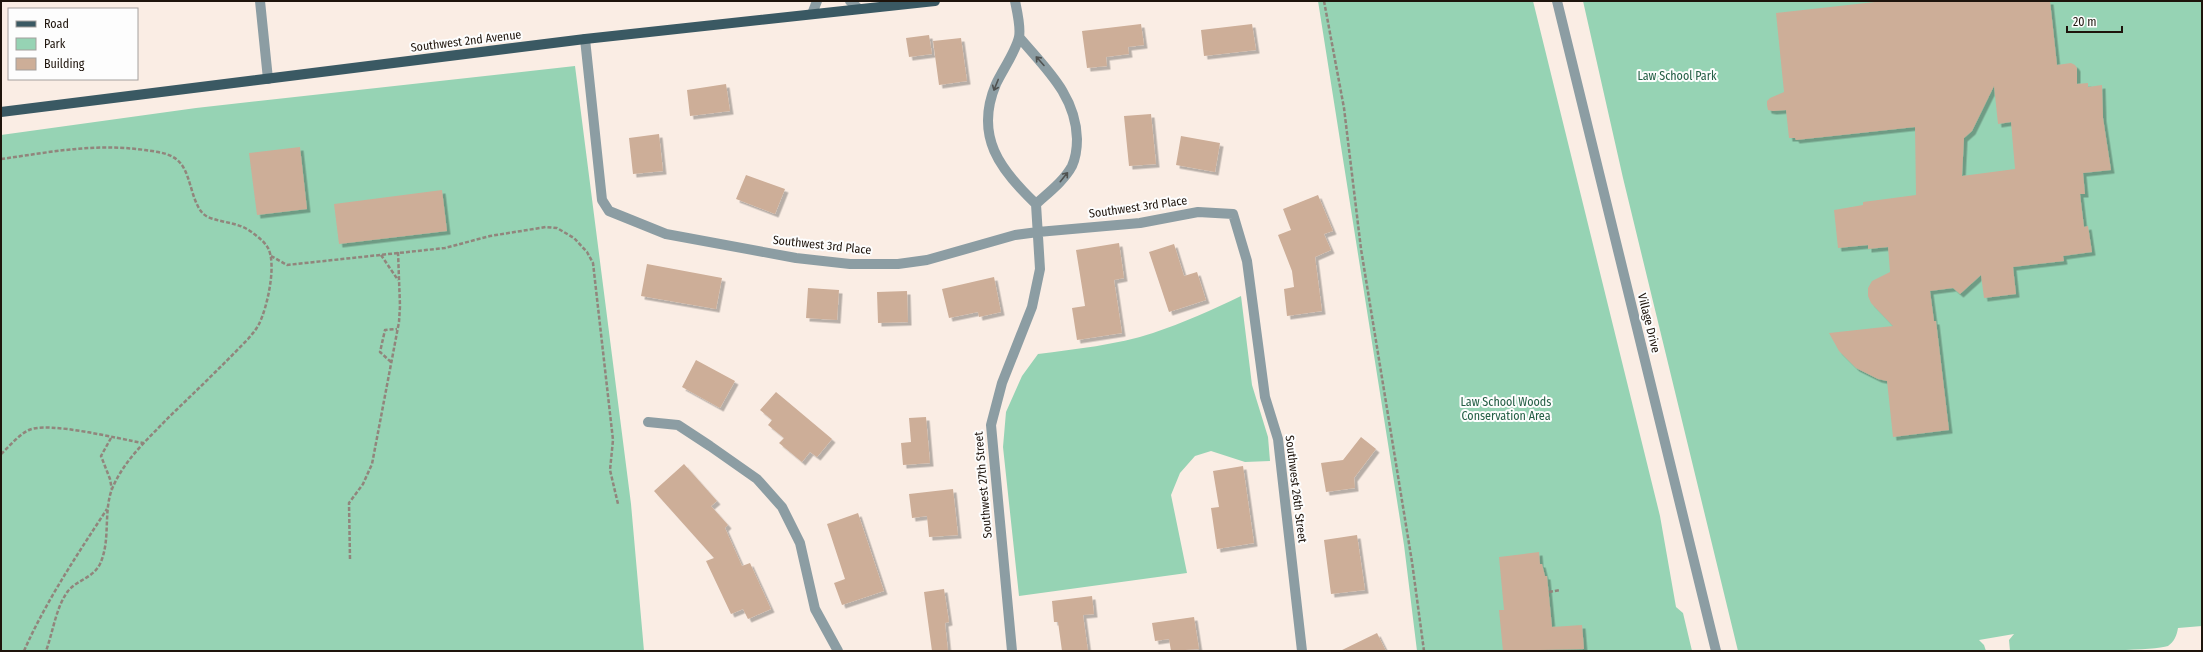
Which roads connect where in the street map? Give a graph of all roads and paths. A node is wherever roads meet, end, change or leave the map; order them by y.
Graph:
1 (260, 1) edge
2 (817, 1) edge
3 (850, 1) edge
4 (935, 1) edge
5 (1015, 1) edge
6 (1324, 1) edge
7 (1556, 1) edge
8 (859, 9) junction
9 (812, 14) junction
10 (1019, 37) junction
11 (585, 39) junction
12 (268, 78) junction
13 (1, 112) edge
14 (1, 159) edge
15 (1036, 204) junction
16 (1233, 214) joint
17 (1038, 232) junction
18 (398, 252) junction
19 (381, 254) junction
20 (271, 256) junction
21 (399, 281) junction
22 (398, 329) junction
23 (391, 362) junction
24 (648, 422) dead end
25 (111, 438) junction
26 (143, 444) junction
27 (1, 454) edge
28 (112, 490) junction
29 (618, 504) dead end
30 (108, 509) junction
31 (350, 558) dead end
32 (1560, 590) dead end
33 (1549, 592) dead end
34 (24, 651) edge
35 (46, 651) edge
36 (838, 651) edge
37 (1012, 651) edge
38 (1302, 651) edge
39 (1424, 651) edge
40 (1716, 651) edge

1 - 12 street
2 - 9 street
3 - 8 street
4 - 8 main road, Southwest 2nd Avenue
5 - 10 street
6 - 39 path
7 - 40 street, Village Drive
8 - 9 main road, Southwest 2nd Avenue
9 - 11 main road, Southwest 2nd Avenue
10 -> 15 street
15 -> 10 street
11 - 12 main road, Southwest 2nd Avenue
11 - 17 street, Southwest 3rd Place
12 - 13 main road, Southwest 2nd Avenue
14 - 20 path
15 - 17 street, Southwest 27th Street
16 - 17 street, Southwest 3rd Place
16 - 38 street, Southwest 26th Street
17 - 37 street, Southwest 27th Street
18 - 19 path
18 - 21 path
18 - 29 path
19 - 20 path
19 - 21 path
20 - 26 path
21 - 22 path
22 - 23 path
22 - 23 path
23 - 31 path
24 - 36 street
25 - 26 path
25 - 27 path
25 - 28 path
26 - 28 path
28 - 30 path
30 - 34 path
30 - 35 path
32 - 33 path

